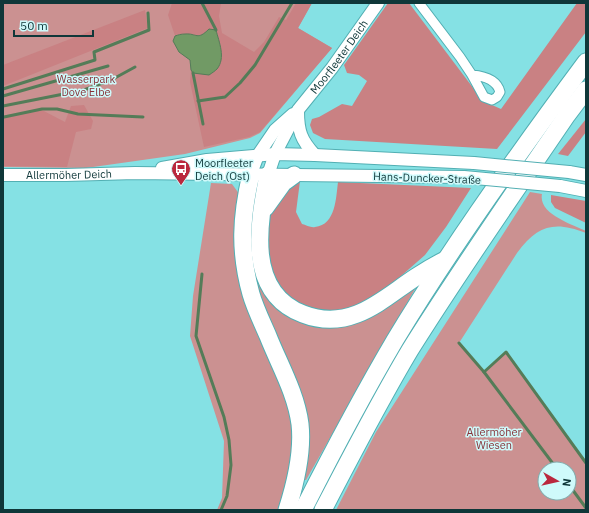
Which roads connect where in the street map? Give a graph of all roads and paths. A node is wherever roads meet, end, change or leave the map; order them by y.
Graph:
1 (378, 3) edge
2 (419, 3) edge
3 (586, 62) edge
4 (472, 75) dead end
5 (586, 90) edge
6 (586, 98) edge
7 (298, 110) junction
8 (567, 115) junction
9 (275, 154) junction
10 (258, 155) junction
11 (315, 155) junction
12 (135, 173) junction
13 (251, 174) junction
14 (268, 174) junction
15 (3, 175) edge
16 (294, 175) junction
17 (586, 175) edge
18 (586, 191) edge
19 (260, 214) junction
20 (447, 259) junction
21 (286, 510) edge
22 (303, 510) edge
23 (323, 510) edge

1 - 7 street, Moorfleeter Deich
2 - 4 street
3 - 20 highway
5 - 8 highway
6 - 8 highway
7 - 9 street, Moorfleeter Deich
7 - 10 street, Moorfleeter Deich
7 - 11 street
8 - 23 highway
9 - 10 street, Allermöher Deich
9 - 11 street, Hans-Duncker-Straße
9 - 14 street, Moorfleeter Deich
10 - 12 street, Allermöher Deich
10 - 13 street, Moorfleeter Deich
11 - 17 street, Hans-Duncker-Straße, bridge
12 - 13 street, Allermöher Deich
12 - 15 street, Allermöher Deich
13 - 14 street, Allermöher Deich
13 - 21 highway
14 - 16 street, Hans-Duncker-Straße
14 - 19 highway
16 - 18 street, Hans-Duncker-Straße, bridge
16 - 19 highway
19 - 20 highway
20 - 22 highway

